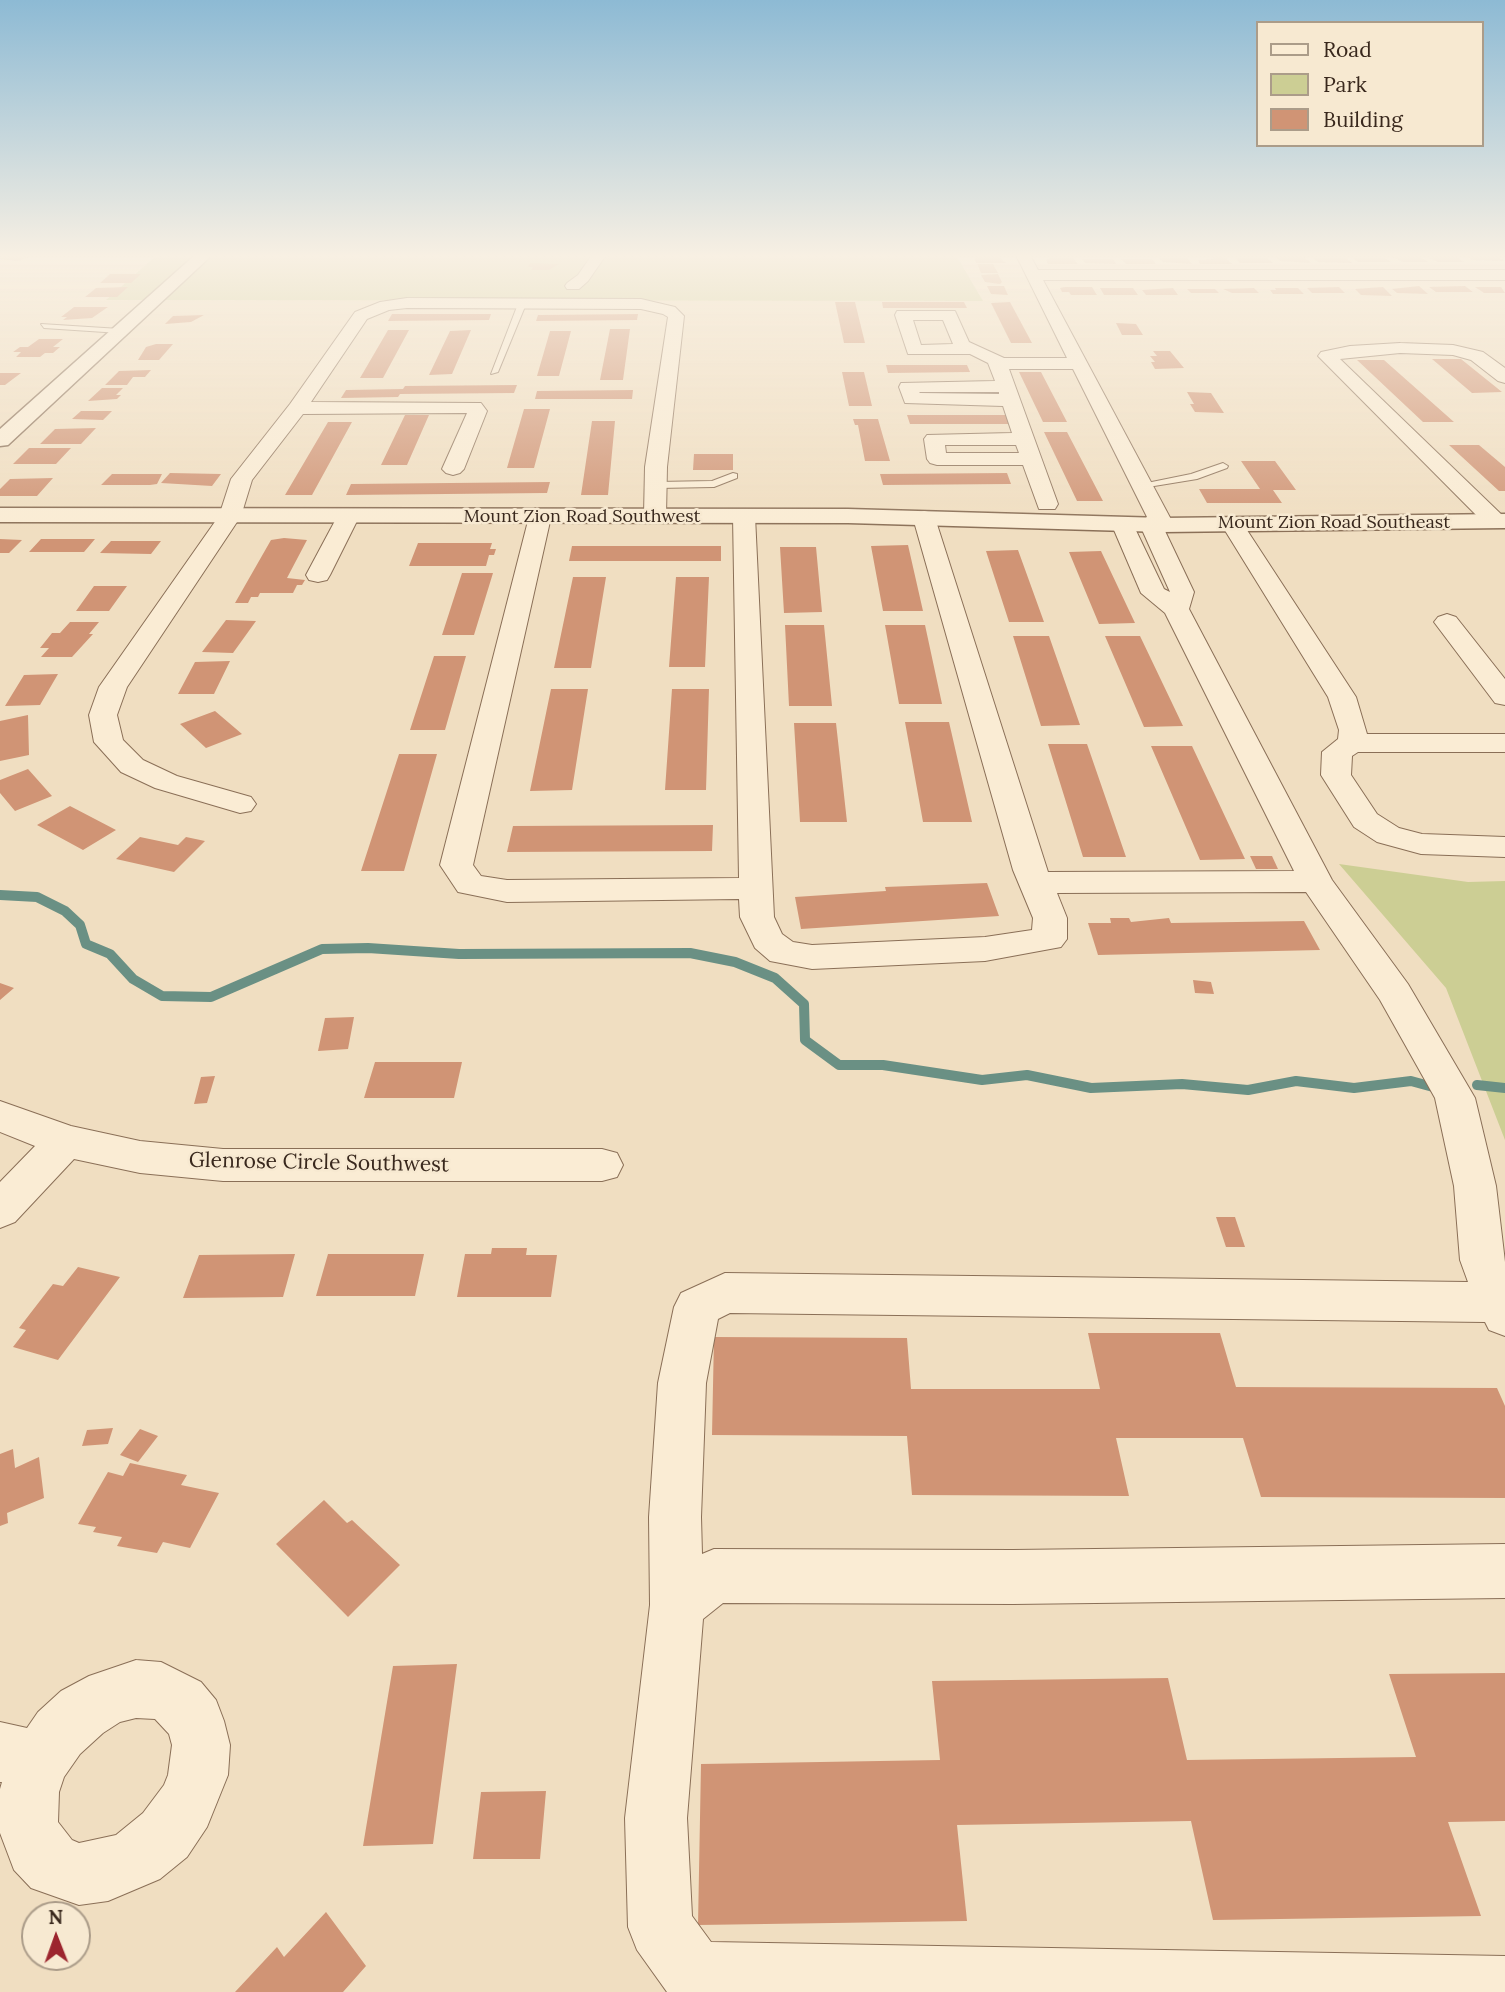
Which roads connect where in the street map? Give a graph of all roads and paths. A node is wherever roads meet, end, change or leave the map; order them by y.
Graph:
1 (101, 348) edge
2 (339, 348) edge
3 (504, 348) edge
4 (672, 348) edge
5 (1072, 348) edge
6 (972, 349) dead end
7 (997, 363) junction
8 (1080, 364) junction
9 (494, 372) dead end
10 (1505, 377) edge
11 (297, 408) junction
12 (1024, 439) junction
13 (0, 440) edge
14 (1031, 459) junction
15 (1223, 466) dead end
16 (453, 469) dead end
17 (733, 477) dead end
18 (657, 485) junction
19 (1142, 485) junction
20 (1469, 497) junction
21 (1505, 497) edge
22 (1047, 504) dead end
23 (0, 515) edge
24 (230, 516) junction
25 (655, 516) junction
26 (744, 516) junction
27 (348, 517) junction
28 (540, 517) junction
29 (924, 518) junction
30 (1500, 521) edge
31 (1122, 523) junction
32 (1156, 524) junction
33 (1232, 524) junction
34 (1246, 547) junction
35 (318, 575) dead end
36 (1265, 577) junction
37 (1176, 608) junction
38 (1447, 622) dead end
39 (1504, 694) edge
40 (1352, 743) junction
41 (1505, 743) edge
42 (240, 804) dead end
43 (1505, 848) edge
44 (1316, 880) junction
45 (1036, 883) junction
46 (755, 888) junction
47 (0, 1116) edge
48 (66, 1141) junction
49 (602, 1165) dead end
50 (0, 1210) edge
51 (1502, 1309) edge
52 (1505, 1570) edge
53 (677, 1605) junction
54 (1505, 1989) edge

1 - 13 street
2 - 11 street
3 - 9 lane
4 - 18 street
5 - 8 street
6 - 7 street
7 - 8 street
7 - 12 street
8 - 19 street
10 - 20 street
11 - 16 street
11 - 24 street
12 - 14 street
12 - 14 street
14 - 22 street
15 - 19 lane
17 - 18 lane
18 - 25 street
19 - 32 street
20 - 21 street
20 - 30 street
23 - 24 street, Mount Zion Road Southwest
24 - 27 street, Mount Zion Road Southwest
24 - 42 street
25 - 26 street, Mount Zion Road Southwest
25 - 28 street, Mount Zion Road Southwest
26 - 29 street, Mount Zion Road Southwest
26 - 46 street
27 - 28 street, Mount Zion Road Southwest
27 - 35 street
28 - 46 street
29 - 31 street, Mount Zion Road Southwest
29 - 45 street
30 - 33 street, Mount Zion Road Southeast
31 - 32 street, Mount Zion Road Southwest
31 - 37 street
32 - 33 street, Mount Zion Road Southeast
32 - 37 street
33 - 34 street
34 - 36 street
34 - 36 street
36 - 40 street
37 - 44 street
38 - 39 street
40 - 41 street
40 - 43 street
44 - 45 street
44 - 51 street
45 - 46 street
47 - 48 street, Glenrose Circle Southwest
48 - 49 street, Glenrose Circle Southwest
48 - 50 street
51 - 53 street
52 - 53 street
53 - 54 street

